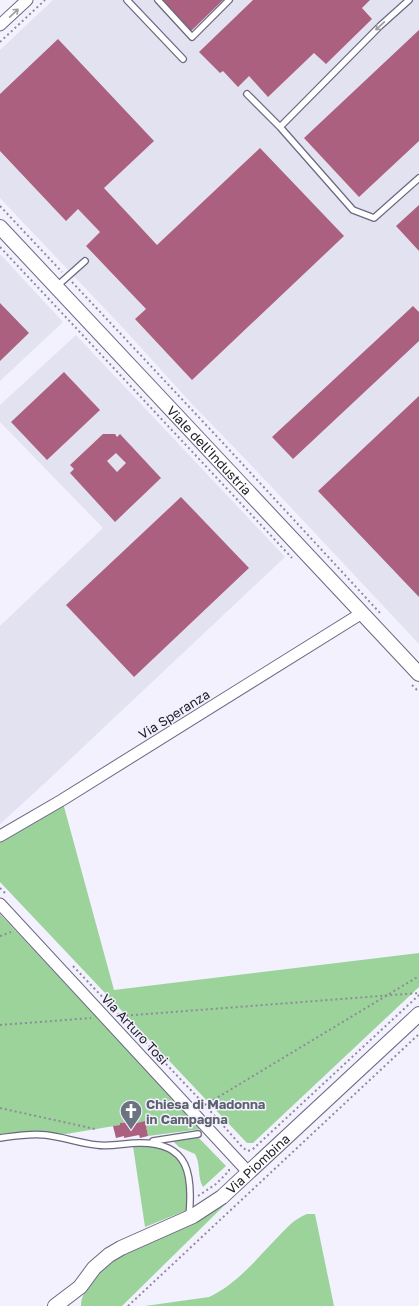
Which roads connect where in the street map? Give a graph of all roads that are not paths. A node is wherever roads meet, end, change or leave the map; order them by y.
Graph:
1 (27, 0) edge
2 (128, 0) edge
3 (158, 0) edge
4 (229, 0) edge
5 (409, 0) edge
6 (0, 25) edge
7 (183, 59) dead end
8 (248, 94) dead end
9 (280, 127) junction
10 (419, 178) edge
11 (1, 231) edge
12 (85, 261) dead end
13 (56, 287) junction
14 (362, 613) junction
15 (414, 677) edge
16 (0, 836) edge
17 (0, 904) edge
18 (419, 1014) edge
19 (198, 1134) dead end
20 (0, 1138) edge
21 (139, 1143) junction
22 (249, 1173) junction
23 (189, 1218) junction
24 (80, 1287) junction
25 (55, 1306) edge
26 (77, 1306) edge

6 -> 1 street
2 - 7 lane
3 - 4 lane
5 -> 9 lane
8 - 9 lane
9 - 10 lane
11 - 13 street, Viale dell'Industria
12 - 13 lane
13 - 14 street, Viale dell'Industria
14 - 15 street, Viale dell'Industria
14 - 16 street, Via Speranza
17 - 22 street, Via Arturo Tosi
18 - 22 street, Via Piombina
19 - 21 lane
20 - 21 lane
21 - 23 lane
22 - 23 street, Via Piombina
23 - 24 street, Via Piombina
24 - 25 street, Via Piombina
24 - 26 street, Via Piombina

